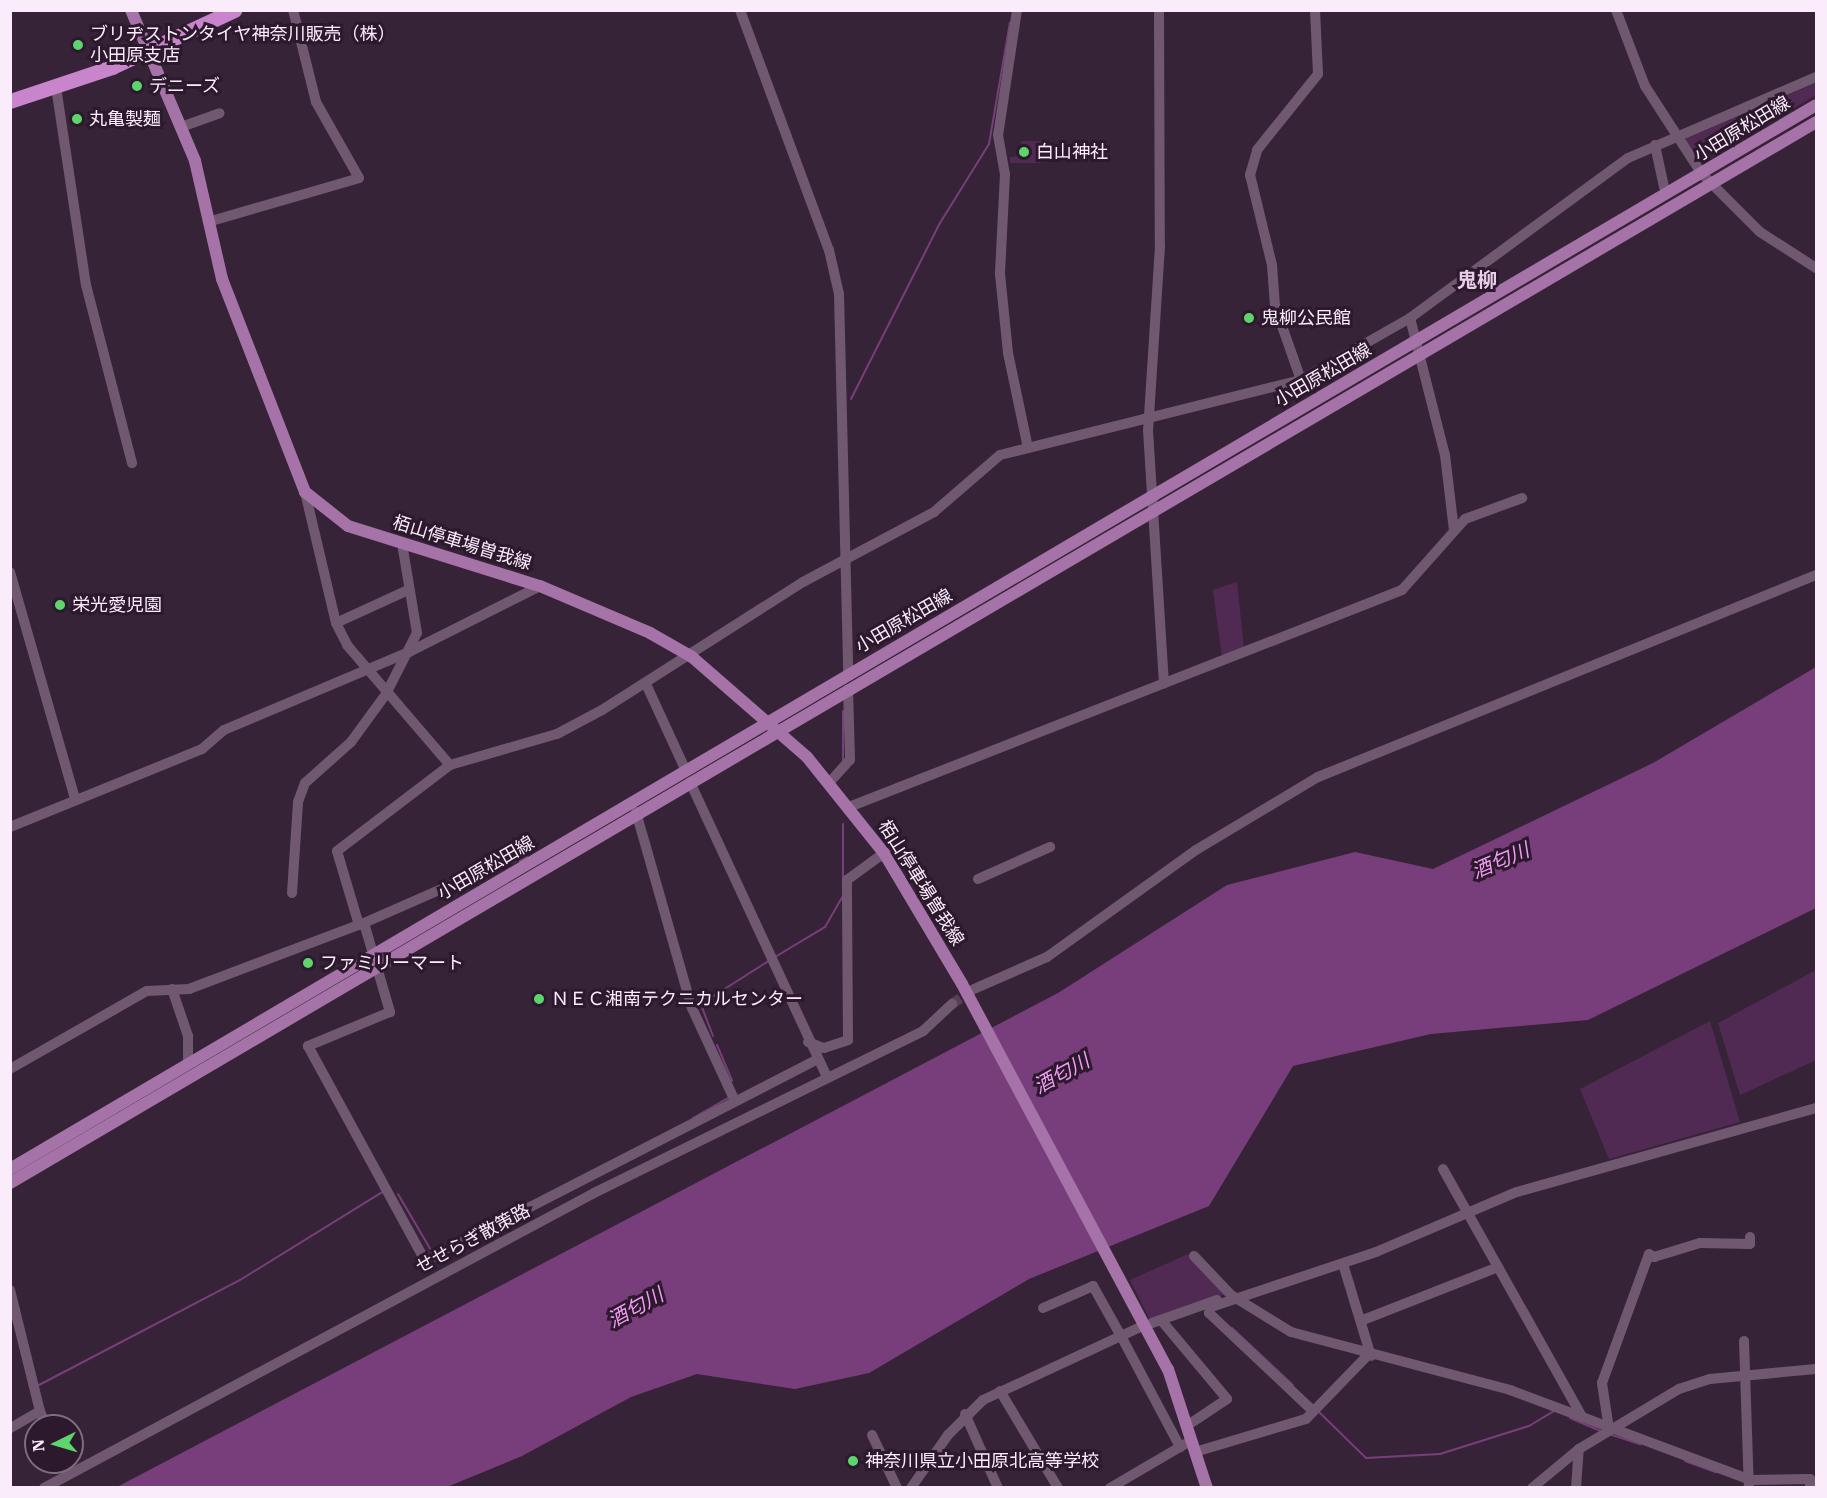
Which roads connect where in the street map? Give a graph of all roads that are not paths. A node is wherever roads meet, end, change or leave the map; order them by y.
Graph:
1 (131, 10) edge
2 (234, 10) edge
3 (292, 10) edge
4 (740, 10) edge
5 (1017, 10) edge
6 (1160, 10) edge
7 (1315, 10) edge
8 (1616, 10) edge
9 (147, 52) junction
10 (1816, 77) edge
11 (56, 87) junction
12 (10, 101) edge
13 (1816, 105) edge
14 (220, 113) dead end
15 (1816, 122) edge
16 (181, 127) junction
17 (1674, 137) junction
18 (1655, 145) junction
19 (1706, 178) junction
20 (1664, 187) dead end
21 (208, 222) junction
22 (1816, 268) edge
23 (1410, 318) junction
24 (1418, 347) junction
25 (1301, 380) junction
26 (1149, 421) junction
27 (1028, 448) junction
28 (132, 463) dead end
29 (305, 492) junction
30 (1153, 496) junction
31 (1522, 498) dead end
32 (1152, 510) junction
33 (1454, 530) junction
34 (402, 543) junction
35 (849, 556) junction
36 (10, 572) edge
37 (1816, 575) edge
38 (540, 586) junction
39 (408, 590) junction
40 (336, 623) junction
41 (409, 652) junction
42 (692, 657) junction
43 (367, 669) junction
44 (848, 675) junction
45 (1164, 682) junction
46 (646, 684) junction
47 (848, 689) junction
48 (386, 694) junction
49 (773, 726) junction
50 (450, 765) junction
51 (688, 776) junction
52 (831, 785) junction
53 (75, 798) junction
54 (848, 806) junction
55 (636, 812) junction
56 (10, 827) edge
57 (1050, 847) dead end
58 (884, 853) junction
59 (526, 865) junction
60 (978, 879) dead end
61 (292, 893) dead end
62 (361, 924) junction
63 (375, 961) junction
64 (968, 987) junction
65 (172, 989) junction
66 (952, 1004) tunnel mouth
67 (808, 1042) junction
68 (816, 1060) junction
69 (188, 1065) junction
70 (10, 1069) edge
71 (826, 1075) junction
72 (735, 1101) junction
73 (1816, 1108) edge
74 (10, 1169) edge
75 (1443, 1169) dead end
76 (10, 1182) edge
77 (1467, 1214) junction
78 (1750, 1237) dead end
79 (1194, 1256) dead end
80 (1343, 1264) junction
81 (1498, 1267) junction
82 (10, 1290) edge
83 (1234, 1297) junction
84 (1210, 1305) junction
85 (1043, 1308) dead end
86 (1364, 1320) junction
87 (1138, 1328) dead end
88 (1121, 1336) junction
89 (1744, 1341) dead end
90 (1369, 1356) junction
91 (1816, 1369) edge
92 (1744, 1376) junction
93 (1000, 1391) junction
94 (40, 1411) junction
95 (1313, 1411) junction
96 (41, 1414) edge
97 (965, 1414) junction
98 (1582, 1417) junction
99 (1188, 1425) junction
100 (10, 1428) edge
101 (1607, 1431) junction
102 (872, 1436) dead end
103 (1189, 1446) junction
104 (1579, 1449) junction
105 (1749, 1482) edge
106 (44, 1488) edge
107 (897, 1488) edge
108 (911, 1488) edge
109 (998, 1488) edge
110 (1058, 1488) edge
111 (1110, 1488) edge
112 (1207, 1488) edge
113 (1532, 1488) edge
114 (1576, 1488) edge
115 (1810, 1488) edge

1 - 9 main road
2 - 9 highway
3 - 21 street
4 - 35 street
5 - 27 street
6 - 26 street
7 - 25 street
8 - 17 street
9 - 11 highway
9 - 16 main road
10 - 17 street
11 - 12 highway
11 - 28 street
13 - 19 main road, 小田原松田線
14 - 16 street
15 - 19 main road, 小田原松田線
16 - 21 main road
17 - 18 street
17 - 19 street
18 - 20 street
18 - 23 street
19 - 22 street
19 - 24 main road, 小田原松田線
21 - 29 main road
23 - 24 street
23 - 25 street
24 - 30 main road, 小田原松田線
24 - 32 main road, 小田原松田線
24 - 33 street
25 - 26 street
26 - 27 street
26 - 30 street
27 - 35 street
29 - 34 main road, 栢山停車場曽我線
29 - 40 street
30 - 32 street
30 - 44 main road, 小田原松田線
31 - 33 street
32 - 45 street
32 - 47 main road, 小田原松田線
33 - 45 street
34 - 38 main road, 栢山停車場曽我線
34 - 39 street
35 - 42 street
35 - 44 street
36 - 53 street
37 - 64 street
38 - 41 street
38 - 42 main road, 栢山停車場曽我線
39 - 40 street
39 - 41 street
40 - 43 street
41 - 43 street
41 - 48 street
42 - 46 street
42 - 49 main road, 栢山停車場曽我線
43 - 48 street
43 - 53 street
44 - 49 main road, 小田原松田線
45 - 54 street
46 - 50 street
46 - 51 street
47 - 49 main road, 小田原松田線
47 - 52 street
48 - 50 street
48 - 61 street
49 - 51 main road, 小田原松田線
49 - 52 main road, 栢山停車場曽我線
50 - 62 street
51 - 55 main road, 小田原松田線
51 - 59 main road, 小田原松田線
51 - 67 street
52 - 54 main road, 栢山停車場曽我線
53 - 56 street
54 - 58 main road, 栢山停車場曽我線
55 - 63 main road, 小田原松田線
55 - 72 street
57 - 60 street
58 - 64 main road, 栢山停車場曽我線
58 - 67 street
59 - 62 street
59 - 63 main road, 小田原松田線
62 - 63 street
62 - 65 street
63 - 69 main road, 小田原松田線
63 - 72 street
63 - 76 main road, 小田原松田線
64 - 99 main road, 栢山停車場曽我線
65 - 69 street
65 - 70 street
66 - 71 street, せせらぎ散策路
67 - 68 street
68 - 71 street
68 - 72 street
69 - 74 main road, 小田原松田線
71 - 106 street, せせらぎ散策路
73 - 77 street
75 - 77 street
77 - 80 street
77 - 81 street
78 - 101 street
79 - 83 street
80 - 83 street
80 - 86 street
81 - 86 street
81 - 98 street
82 - 94 street
83 - 84 street
83 - 90 street
84 - 95 street
84 - 99 street
85 - 88 street
86 - 90 street
87 - 88 street
88 - 93 street
88 - 103 street
89 - 92 street
90 - 95 street
90 - 98 street
91 - 92 street
92 - 101 street
92 - 105 street
93 - 97 street
93 - 110 street
94 - 96 street
94 - 100 street
95 - 103 street
97 - 108 street
97 - 109 street
98 - 101 street
99 - 103 main road
101 - 104 street
101 - 105 street
102 - 107 street
103 - 111 street
103 - 112 main road
104 - 113 street
104 - 114 street
105 - 115 street

